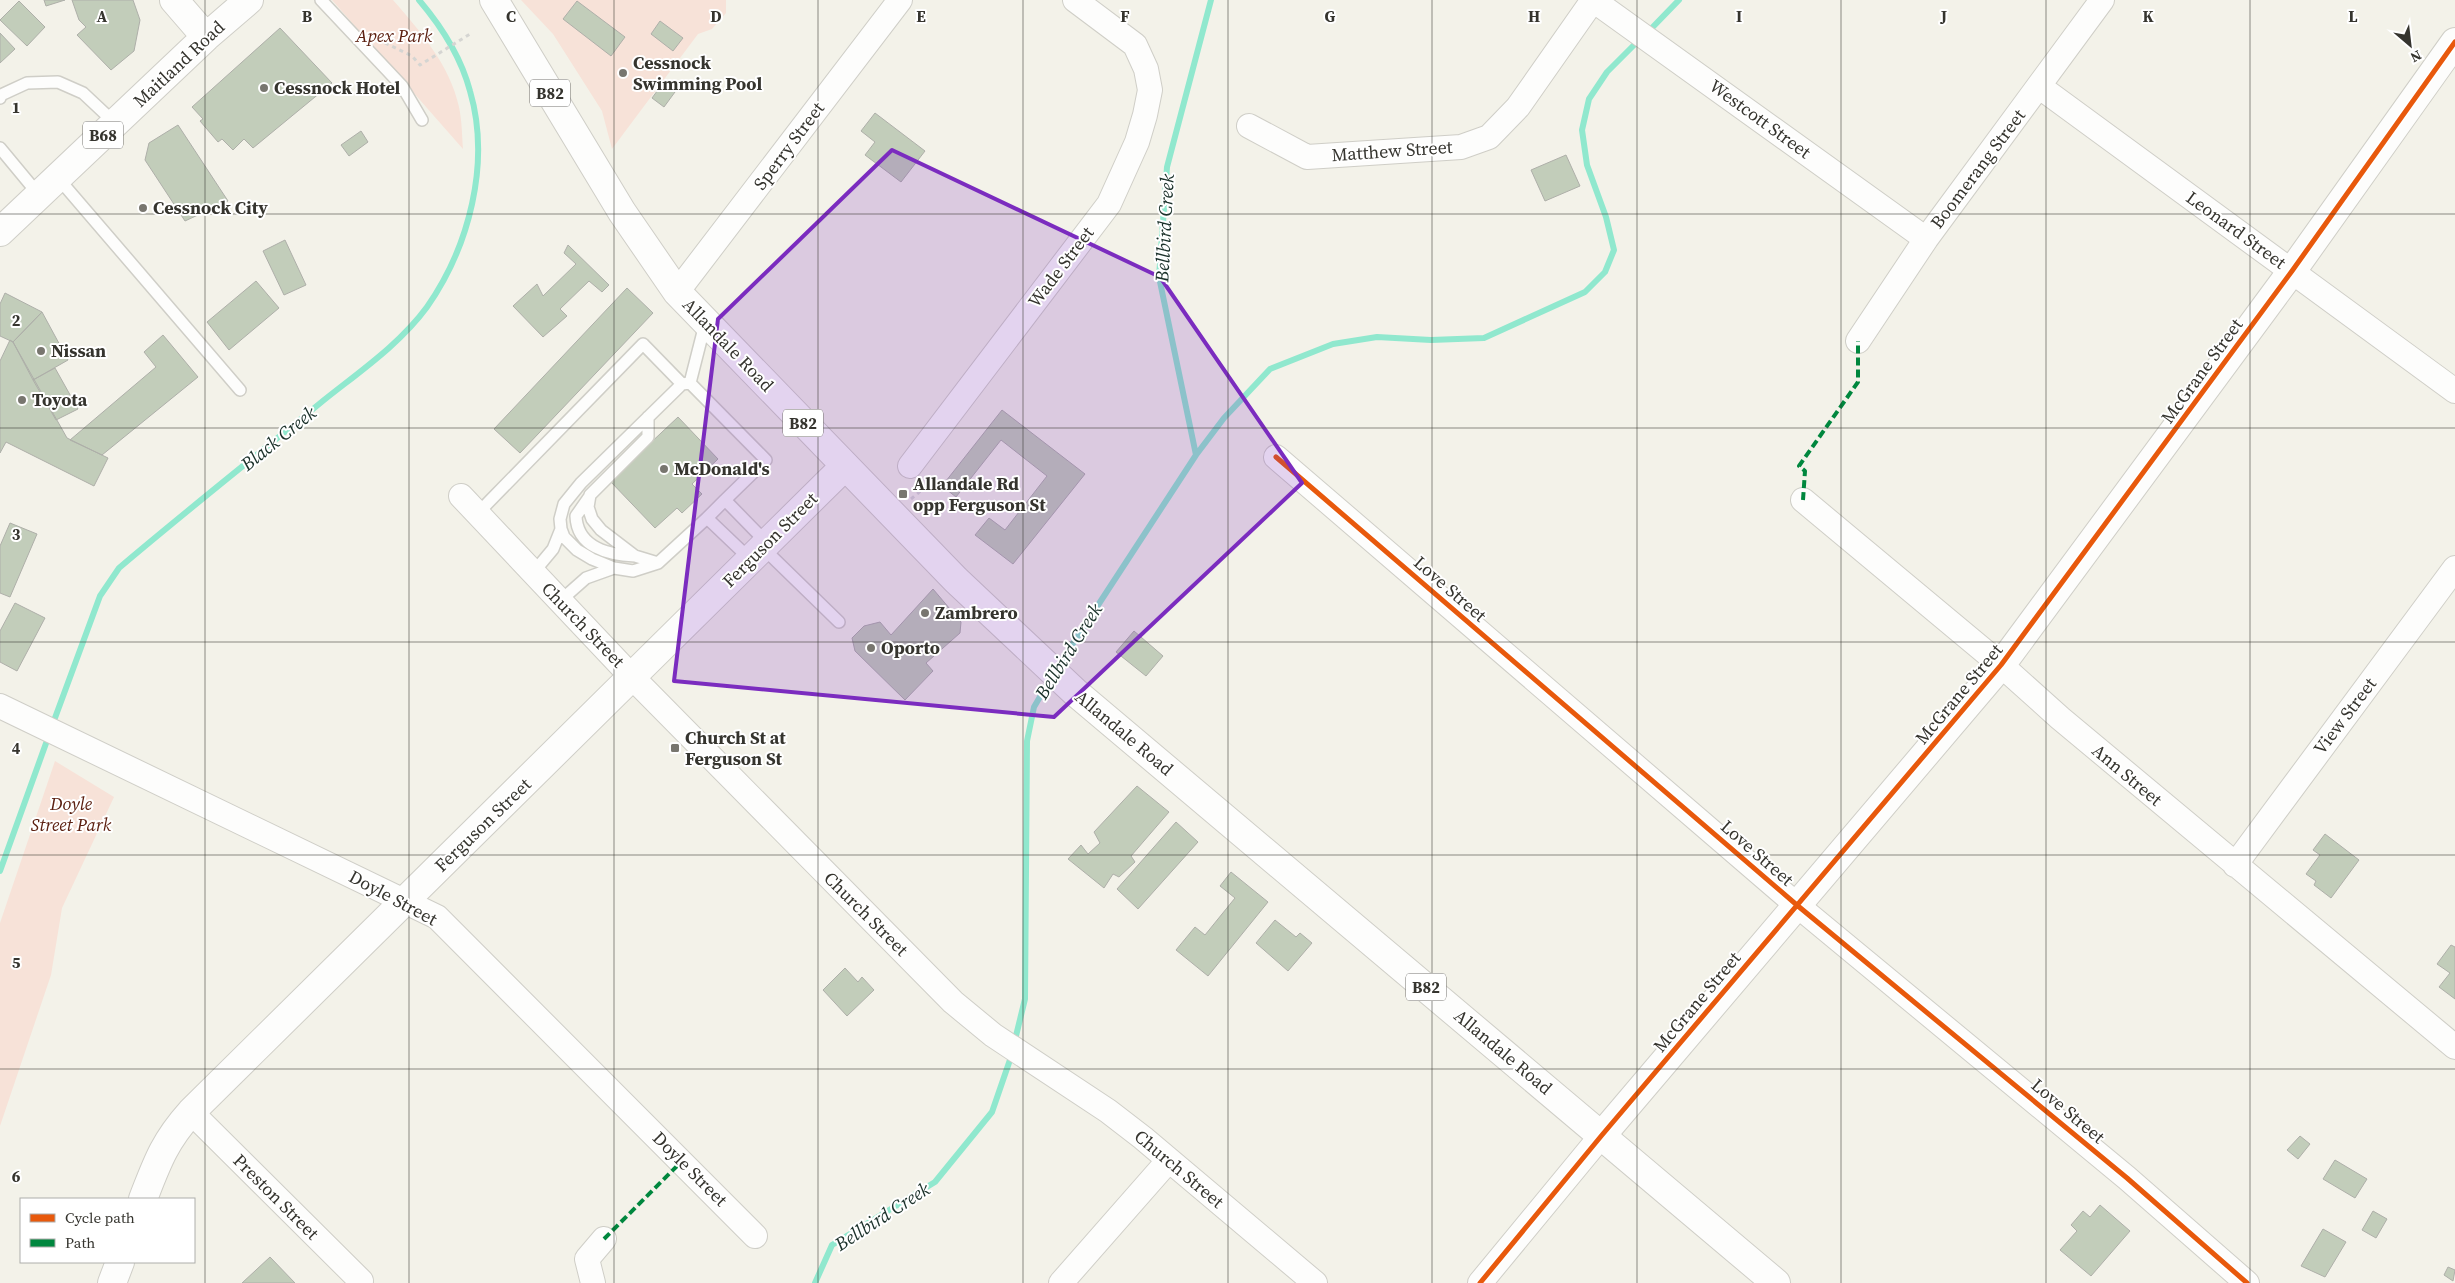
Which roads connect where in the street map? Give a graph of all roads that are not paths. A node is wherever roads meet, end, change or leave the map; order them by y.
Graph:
1 (174, 0) edge
2 (249, 0) edge
3 (321, 0) edge
4 (900, 0) edge
5 (1075, 0) edge
6 (1593, 0) edge
7 (2102, 0) edge
8 (496, 2) edge
9 (206, 37) junction
10 (2455, 42) edge
11 (2040, 87) junction
12 (0, 98) edge
13 (422, 120) dead end
14 (116, 124) junction
15 (1249, 126) dead end
16 (0, 148) edge
17 (48, 186) junction
18 (0, 232) edge
19 (1926, 239) junction
20 (2292, 271) junction
21 (677, 292) junction
22 (705, 322) junction
23 (1858, 341) dead end
24 (686, 384) junction
25 (240, 390) dead end
26 (2455, 392) edge
27 (648, 418) junction
28 (1276, 457) dead end
29 (845, 466) junction
30 (910, 466) dead end
31 (590, 495) junction
32 (461, 496) dead end
33 (725, 500) junction
34 (1803, 500) dead end
35 (478, 514) junction
36 (707, 518) junction
37 (561, 529) junction
38 (760, 550) junction
39 (635, 556) junction
40 (658, 562) junction
41 (614, 568) junction
42 (2455, 568) edge
43 (533, 573) junction
44 (560, 601) junction
45 (839, 622) dead end
46 (2002, 665) junction
47 (632, 677) junction
48 (0, 706) edge
49 (2235, 865) junction
50 (406, 901) junction
51 (1798, 906) junction
52 (2455, 1047) edge
53 (190, 1112) junction
54 (1602, 1136) junction
55 (1169, 1160) junction
56 (143, 1198) edge
57 (755, 1236) dead end
58 (604, 1239) dead end
59 (120, 1263) edge
60 (361, 1282) dead end
61 (112, 1283) edge
62 (593, 1283) edge
63 (1061, 1283) edge
64 (1315, 1283) edge
65 (1480, 1283) edge
66 (1776, 1283) edge
67 (2247, 1283) edge

1 - 9 street
2 - 9 street, Maitland Road
3 - 13 lane
4 - 21 street, Sperry Street
5 - 30 street, Wade Street
6 - 15 street, Matthew Street
6 - 19 street, Westcott Street
7 - 11 street, Boomerang Street
8 - 21 street, Allandale Road / B82
9 - 14 street, Maitland Road / B68
10 - 20 street, McGrane Street
11 - 19 street, Boomerang Street
11 - 20 street, Leonard Street
12 - 14 lane
14 - 17 street, Maitland Road / B68
16 - 17 lane
17 - 18 street, Maitland Road / B68
17 - 25 lane
19 - 23 street, Boomerang Street
20 - 26 street, Leonard Street
20 - 46 street, McGrane Street
21 - 22 street, Allandale Road / B82
22 - 24 lane
22 - 29 street, Allandale Road / B82
24 - 27 lane
24 - 33 lane
24 - 35 lane
27 - 31 lane
27 - 37 lane
28 - 51 street, Love Street
29 - 38 street, Ferguson Street
29 - 54 street, Allandale Road / B82
31 - 39 lane
31 - 39 lane
32 - 35 street, Church Street
33 - 36 lane
33 - 38 lane
34 - 46 street, Ann Street
35 - 43 street, Church Street
36 - 38 lane
36 - 40 lane
37 - 41 lane
37 - 43 lane
38 - 45 lane
38 - 47 street, Ferguson Street
39 - 40 lane
40 - 41 lane
41 - 44 lane
42 - 49 street, View Street
43 - 44 street, Church Street
44 - 47 street, Church Street
46 - 49 street, Ann Street
46 - 51 street, McGrane Street
47 - 50 street, Ferguson Street
47 - 55 street, Church Street
48 - 50 street, Doyle Street
49 - 52 street, Ann Street
50 - 53 street, Ferguson Street
50 - 57 street, Doyle Street
51 - 54 street, McGrane Street
51 - 67 street, Love Street
53 - 56 street, Ferguson Street
53 - 60 street, Preston Street
54 - 65 street, McGrane Street
54 - 66 street, Allandale Road / B82
55 - 63 street
55 - 64 street, Church Street
58 - 62 street
59 - 61 street

